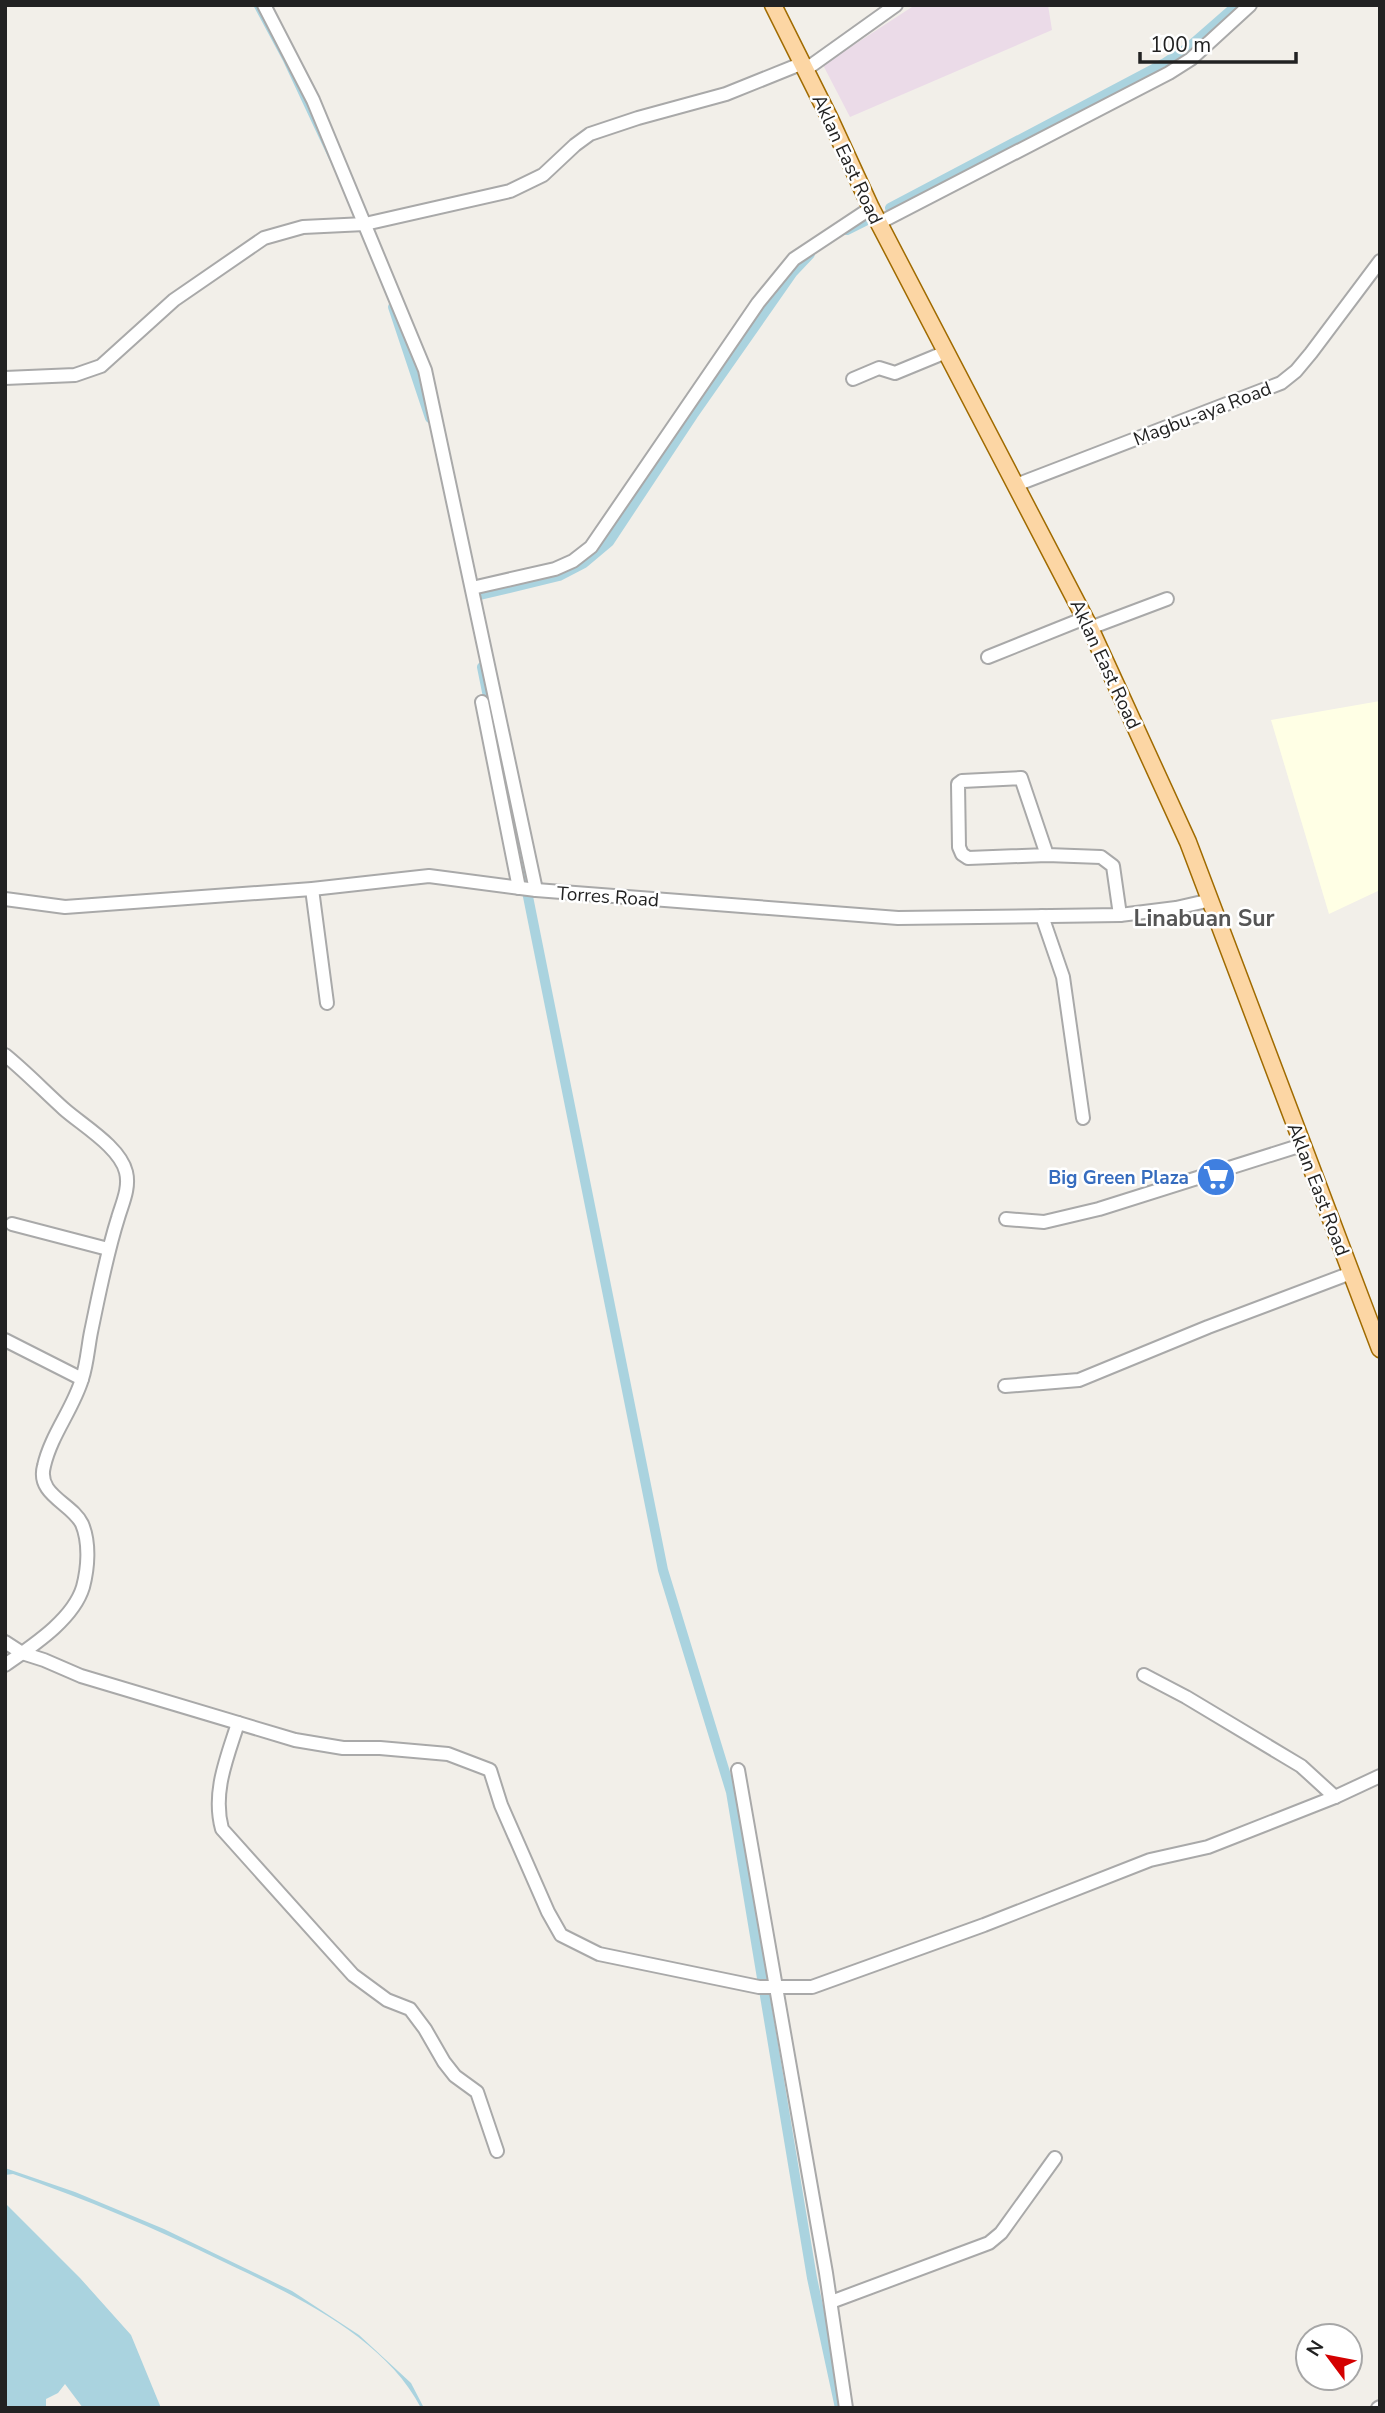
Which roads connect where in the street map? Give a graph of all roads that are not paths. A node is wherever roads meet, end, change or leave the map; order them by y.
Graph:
1 (264, 5) edge
2 (773, 5) edge
3 (896, 5) edge
4 (1250, 5) edge
5 (804, 66) junction
6 (870, 208) junction
7 (878, 223) junction
8 (365, 224) junction
9 (1380, 261) edge
10 (946, 352) junction
11 (5, 378) edge
12 (853, 379) dead end
13 (1016, 485) junction
14 (472, 588) junction
15 (1167, 599) dead end
16 (1088, 623) junction
17 (988, 657) dead end
18 (482, 702) dead end
19 (1047, 855) junction
20 (312, 889) junction
21 (527, 889) junction
22 (5, 899) edge
23 (1211, 900) junction
24 (1120, 915) junction
25 (1042, 916) junction
26 (327, 1003) dead end
27 (5, 1055) edge
28 (1083, 1118) dead end
29 (1302, 1145) junction
30 (1006, 1219) dead end
31 (12, 1224) dead end
32 (108, 1249) junction
33 (1351, 1273) junction
34 (5, 1340) edge
35 (1380, 1349) edge
36 (82, 1379) junction
37 (1005, 1386) dead end
38 (5, 1642) edge
39 (22, 1653) junction
40 (5, 1665) edge
41 (1144, 1675) dead end
42 (238, 1723) junction
43 (738, 1770) dead end
44 (1380, 1776) edge
45 (1335, 1797) junction
46 (775, 1987) junction
47 (497, 2151) dead end
48 (1055, 2158) dead end
49 (831, 2302) junction
50 (846, 2408) edge

1 - 8 street
2 - 5 main road, Aklan East Road
3 - 5 street
4 - 7 street
5 - 6 main road, Aklan East Road
5 - 8 street
6 - 7 main road, Aklan East Road
6 - 14 street
7 - 10 main road, Aklan East Road
8 - 11 street
8 - 14 street
9 - 13 street, Magbu-aya Road
10 - 12 street
10 - 13 main road, Aklan East Road
13 - 16 main road, Aklan East Road
14 - 21 street
15 - 16 street
16 - 17 street
16 - 23 main road, Aklan East Road
18 - 21 street
19 - 19 street
19 - 24 street
20 - 21 street, Torres Road
20 - 22 street, Torres Road
20 - 26 street
21 - 25 street, Torres Road
23 - 24 street, Torres Road
23 - 29 main road, Aklan East Road
24 - 25 street, Torres Road
25 - 28 street
27 - 32 street
29 - 30 street
29 - 33 main road, Aklan East Road
31 - 32 street
32 - 36 street
33 - 35 main road, Aklan East Road
33 - 37 street
34 - 36 street
36 - 39 street
38 - 39 street
39 - 40 street
39 - 42 street
41 - 45 street
42 - 46 street
42 - 47 street
43 - 46 street
44 - 45 street
45 - 46 street
46 - 49 street
48 - 49 street
49 - 50 street

